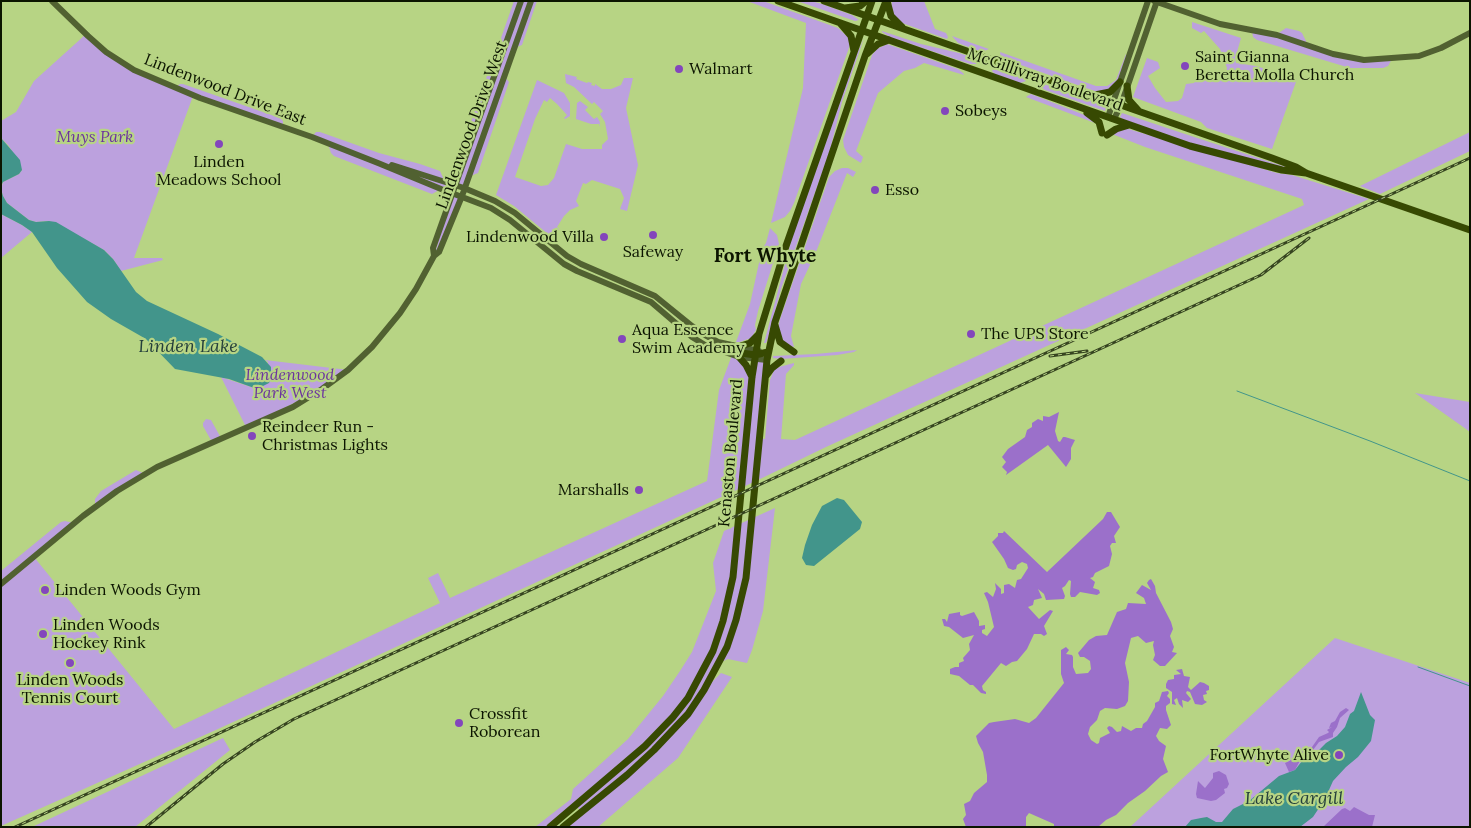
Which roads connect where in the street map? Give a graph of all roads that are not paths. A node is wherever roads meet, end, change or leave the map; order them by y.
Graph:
1 (52, 1) edge
2 (522, 1) edge
3 (531, 1) edge
4 (778, 1) edge
5 (824, 1) edge
6 (866, 1) edge
7 (872, 1) edge
8 (886, 1) edge
9 (1148, 1) edge
10 (1156, 2) edge
11 (844, 8) junction
12 (867, 16) junction
13 (878, 20) junction
14 (838, 21) junction
15 (862, 30) junction
16 (907, 30) junction
17 (1470, 33) edge
18 (873, 34) junction
19 (890, 40) junction
20 (854, 51) junction
21 (865, 56) junction
22 (1123, 84) junction
23 (1089, 94) junction
24 (1117, 104) junction
25 (1079, 107) junction
26 (1140, 112) junction
27 (1111, 118) junction
28 (1129, 125) junction
29 (378, 163) junction
30 (1306, 173) junction
31 (456, 186) junction
32 (464, 188) junction
33 (453, 193) junction
34 (462, 196) junction
35 (1470, 230) edge
36 (434, 256) junction
37 (775, 322) junction
38 (758, 334) junction
39 (738, 347) junction
40 (715, 349) junction
41 (768, 352) junction
42 (794, 352) dead end
43 (755, 355) junction
44 (739, 357) junction
45 (767, 360) junction
46 (781, 361) dead end
47 (766, 376) junction
48 (752, 377) junction
49 (1, 584) edge
50 (550, 827) edge
51 (563, 827) edge

1 - 29 street, Lindenwood Drive East
2 - 31 street, Lindenwood Drive West
3 - 32 street, Lindenwood Drive West
4 - 14 main road, McGillivray Boulevard
5 - 11 main road, McGillivray Boulevard
6 - 11 main road
7 - 12 main road, Kenaston Boulevard
8 - 13 main road, Kenaston Boulevard
8 - 16 main road
9 - 22 street
10 - 17 street
10 - 22 street
11 - 12 main road, McGillivray Boulevard
12 - 13 main road, McGillivray Boulevard
12 - 15 main road, Kenaston Boulevard
13 - 16 main road, McGillivray Boulevard
13 - 18 main road, Kenaston Boulevard
14 - 15 main road, McGillivray Boulevard
14 - 20 main road
15 - 18 main road, McGillivray Boulevard
15 - 20 main road, Kenaston Boulevard
16 - 23 main road, McGillivray Boulevard
18 - 19 main road, McGillivray Boulevard
18 - 21 main road, Kenaston Boulevard
19 - 21 main road
19 - 25 main road, McGillivray Boulevard
20 - 38 main road, Kenaston Boulevard
21 - 37 main road, Kenaston Boulevard
22 - 23 main road
22 - 24 street
22 - 26 main road
23 - 24 main road, McGillivray Boulevard
24 - 26 main road, McGillivray Boulevard
24 - 27 street
25 - 27 main road, McGillivray Boulevard
25 - 28 main road
26 - 30 main road, McGillivray Boulevard
27 - 28 main road, McGillivray Boulevard
28 - 30 main road, McGillivray Boulevard
29 - 31 street, Lindenwood Drive East
29 - 33 street, Lindenwood Drive East
30 - 35 main road, McGillivray Boulevard
31 - 32 street, Lindenwood Drive East
31 - 33 street, Lindenwood Drive West
32 - 34 street, Lindenwood Drive West
32 - 39 street, Lindenwood Drive East
33 - 34 street, Lindenwood Drive East
33 - 36 street, Lindenwood Drive West
34 - 36 street, Lindenwood Drive West
34 - 40 street, Lindenwood Drive East
36 - 49 street, Lindenwood Drive West
37 - 41 main road, Kenaston Boulevard
37 - 42 main road
38 - 39 main road
38 - 43 main road, Kenaston Boulevard
39 - 43 street, Lindenwood Drive East
40 - 43 main road
40 - 44 street, Lindenwood Drive East
41 - 43 main road
41 - 45 main road, Kenaston Boulevard
43 - 44 street, Lindenwood Drive East
43 - 45 street, Lindenwood Drive East
43 - 48 main road, Kenaston Boulevard
44 - 48 main road
45 - 47 main road, Kenaston Boulevard
46 - 47 main road
47 - 51 main road, Kenaston Boulevard
48 - 50 main road, Kenaston Boulevard

